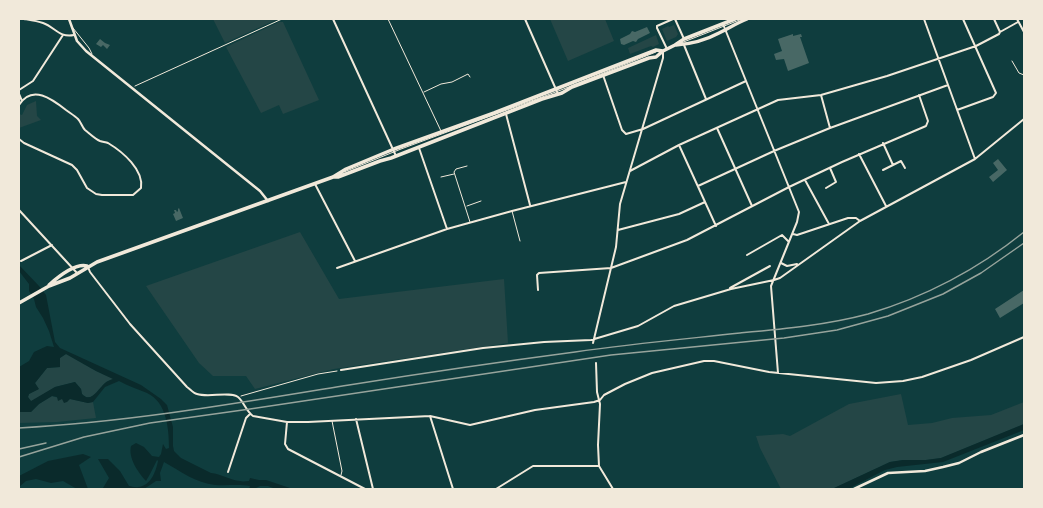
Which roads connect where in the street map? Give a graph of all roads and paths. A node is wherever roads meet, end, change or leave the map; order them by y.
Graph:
1 (24, 19) edge
2 (282, 19) edge
3 (333, 19) edge
4 (388, 19) edge
5 (525, 19) edge
6 (674, 19) edge
7 (742, 19) edge
8 (748, 19) edge
9 (924, 19) edge
10 (964, 19) edge
11 (994, 19) edge
12 (1017, 19) edge
13 (69, 21) edge
14 (733, 21) edge
15 (1018, 22) junction
16 (724, 26) junction
17 (72, 27) junction
18 (1000, 32) junction
19 (1024, 32) edge
20 (63, 35) junction
21 (74, 35) junction
22 (684, 39) junction
23 (675, 45) junction
24 (684, 45) junction
25 (976, 46) junction
26 (665, 50) junction
27 (92, 57) junction
28 (939, 59) junction
29 (1012, 61) dead end
30 (603, 75) junction
31 (1024, 75) edge
32 (470, 77) dead end
33 (746, 81) junction
34 (948, 85) junction
35 (133, 88) junction
36 (19, 90) edge
37 (557, 91) junction
38 (423, 92) junction
39 (19, 94) edge
40 (821, 95) junction
41 (920, 95) junction
42 (706, 100) junction
43 (22, 101) junction
44 (19, 105) edge
45 (757, 110) junction
46 (957, 110) junction
47 (506, 114) junction
48 (1024, 119) edge
49 (717, 128) junction
50 (830, 128) junction
51 (642, 129) junction
52 (442, 134) junction
53 (19, 139) edge
54 (883, 143) junction
55 (679, 145) junction
56 (419, 147) junction
57 (774, 151) junction
58 (395, 152) junction
59 (859, 154) junction
60 (974, 159) junction
61 (893, 165) junction
62 (466, 166) dead end
63 (830, 168) junction
64 (905, 168) dead end
65 (736, 169) junction
66 (630, 170) junction
67 (883, 170) dead end
68 (454, 174) junction
69 (332, 177) junction
70 (441, 177) dead end
71 (434, 180) dead end
72 (805, 180) junction
73 (431, 181) junction
74 (626, 182) junction
75 (315, 184) junction
76 (698, 186) junction
77 (789, 187) junction
78 (826, 188) dead end
79 (268, 201) junction
80 (481, 201) dead end
81 (705, 202) junction
82 (465, 206) junction
83 (530, 206) junction
84 (752, 206) junction
85 (886, 206) junction
86 (19, 210) edge
87 (512, 211) junction
88 (860, 221) junction
89 (471, 223) junction
90 (829, 224) junction
91 (716, 226) junction
92 (447, 229) junction
93 (618, 230) junction
94 (793, 234) junction
95 (520, 242) dead end
96 (789, 242) junction
97 (52, 246) junction
98 (747, 255) dead end
99 (21, 261) dead end
100 (355, 261) junction
101 (800, 262) junction
102 (781, 263) junction
103 (88, 266) junction
104 (770, 266) dead end
105 (337, 268) dead end
106 (611, 268) junction
107 (74, 269) junction
108 (77, 273) junction
109 (774, 280) junction
110 (49, 286) junction
111 (731, 289) junction
112 (538, 290) dead end
113 (19, 303) edge
114 (1024, 337) edge
115 (595, 339) junction
116 (593, 343) dead end
117 (596, 363) dead end
118 (341, 370) joint
119 (778, 373) junction
120 (237, 396) junction
121 (600, 400) junction
122 (250, 414) junction
123 (430, 416) junction
124 (356, 419) junction
125 (332, 421) junction
126 (287, 422) junction
127 (1024, 435) edge
128 (599, 466) junction
129 (228, 472) dead end
130 (340, 476) junction
131 (365, 489) edge
132 (374, 489) edge
133 (453, 489) edge
134 (496, 489) edge
135 (613, 489) edge
136 (854, 489) edge

1 - 20 street
2 - 35 path
3 - 58 street
4 - 38 lane
5 - 37 street
6 - 22 street
6 - 26 street
7 - 14 lane
8 - 14 main road
9 - 28 street
10 - 25 street
11 - 18 street
12 - 15 street
13 - 17 street
14 - 16 main road
15 - 18 street
15 - 19 street
16 - 22 main road
16 - 23 lane
16 - 24 main road
16 - 33 street
17 - 21 street
17 - 27 lane
18 - 25 street
20 - 21 street
20 - 36 street
21 - 27 street
22 - 23 main road
23 - 24 main road
23 - 26 main road
24 - 42 street
25 - 28 street
25 - 46 street
26 - 30 main road
26 - 37 main road
26 - 51 street
27 - 35 street
28 - 34 street
28 - 40 street
29 - 31 lane
30 - 37 main road
30 - 51 street
32 - 38 lane
33 - 42 street
33 - 45 street
34 - 41 street
34 - 46 street
35 - 79 street
37 - 47 main road
37 - 52 main road
38 - 52 lane
39 - 43 street
40 - 45 street
40 - 50 street
41 - 50 street
41 - 54 street
42 - 51 street
43 - 44 street
43 - 53 street
45 - 49 street
45 - 57 street
46 - 60 street
47 - 52 main road
47 - 83 street
48 - 60 street
49 - 55 street
49 - 65 street
50 - 57 street
51 - 66 street
52 - 56 main road
52 - 58 main road
54 - 59 street
54 - 61 street
55 - 66 street
55 - 76 street
56 - 58 main road
56 - 73 street
57 - 65 street
57 - 77 street
58 - 69 main road
58 - 69 main road
59 - 63 street
59 - 85 street
60 - 85 street
61 - 64 street
61 - 67 street
62 - 68 lane
63 - 72 street
63 - 78 street
65 - 76 street
65 - 84 street
66 - 74 street
68 - 70 lane
68 - 82 lane
69 - 75 main road
71 - 73 lane
72 - 77 street
72 - 90 street
73 - 92 street
74 - 83 street
74 - 93 street
75 - 79 main road
75 - 100 street
76 - 81 street
77 - 84 street
77 - 94 street
79 - 103 main road
80 - 82 lane
81 - 91 street
81 - 93 street
82 - 89 lane
83 - 87 street
84 - 91 street
85 - 88 street
86 - 97 street
87 - 89 street
87 - 95 lane
88 - 90 street
88 - 101 street
89 - 92 street
90 - 94 street
91 - 106 street
92 - 100 street
93 - 106 street
94 - 96 street
96 - 98 street
96 - 102 street
97 - 99 street
97 - 107 street
100 - 105 street
101 - 102 street
101 - 109 street
102 - 109 street
103 - 107 main road
103 - 108 main road
103 - 120 street
104 - 111 street
106 - 112 street
106 - 115 street
107 - 108 street
107 - 110 main road
108 - 110 main road
109 - 111 street
109 - 119 street
110 - 113 main road
111 - 115 street
114 - 119 street
115 - 116 street
115 - 118 street
117 - 121 street
118 - 120 path
119 - 121 street
120 - 122 street
121 - 123 street
121 - 128 street
122 - 126 street
122 - 129 street
123 - 124 street
123 - 133 street
124 - 125 street
124 - 132 street
125 - 126 street
125 - 130 lane
126 - 130 street
127 - 136 street
128 - 134 street
128 - 135 street
130 - 131 street

